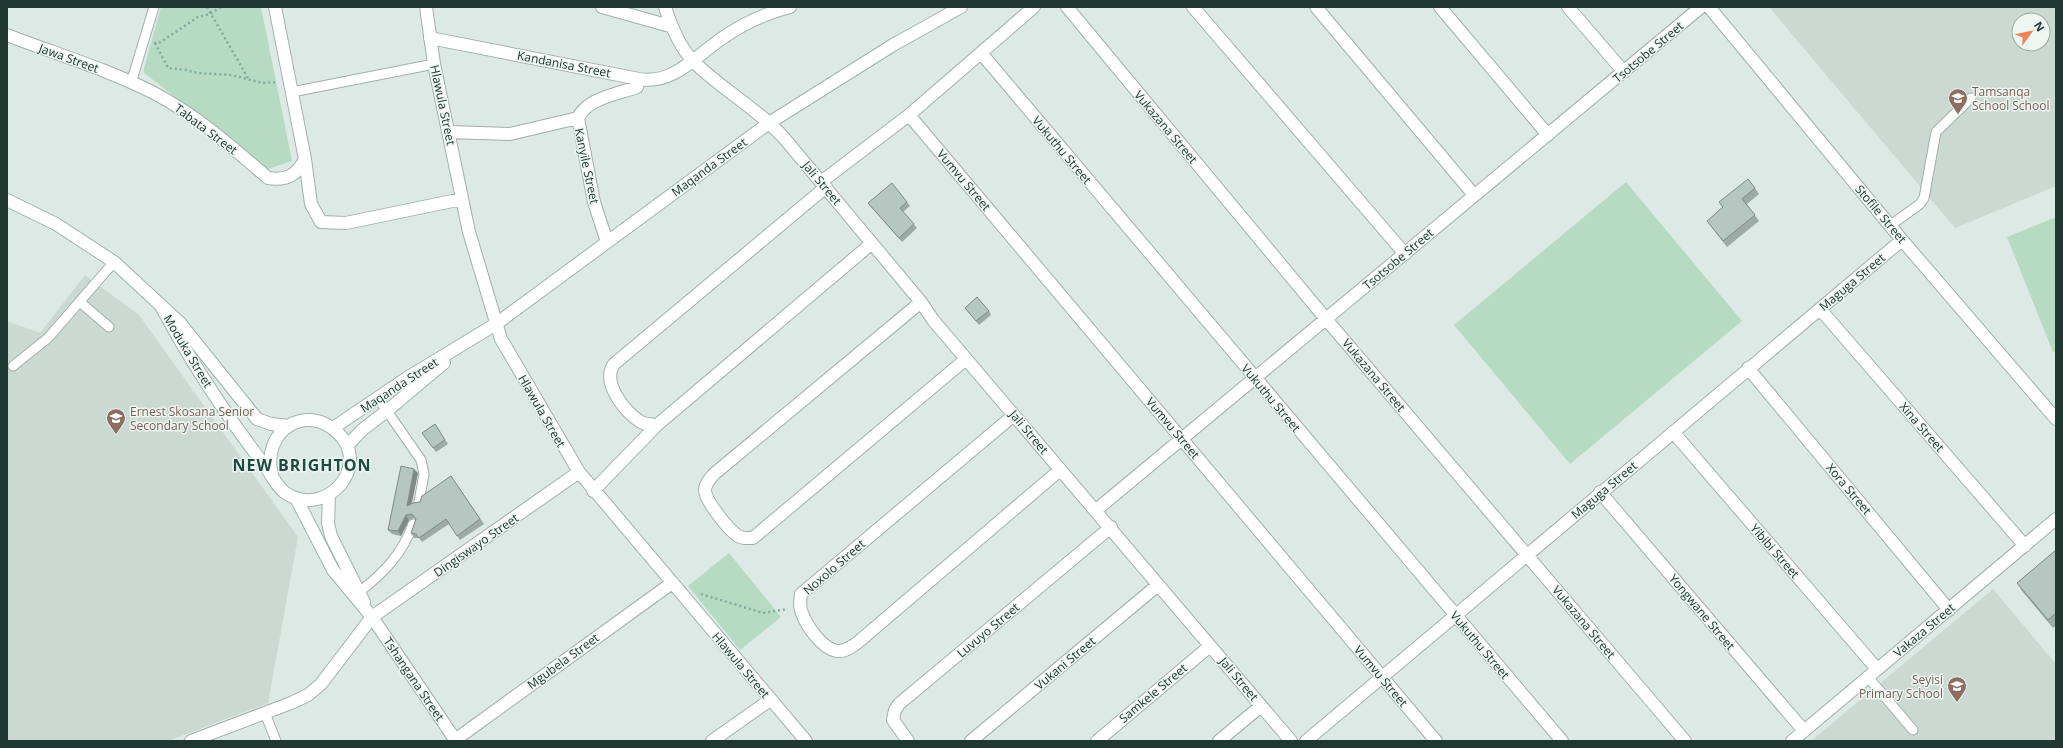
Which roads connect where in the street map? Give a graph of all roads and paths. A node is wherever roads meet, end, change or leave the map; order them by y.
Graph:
1 (154, 7) edge
2 (207, 7) edge
3 (221, 7) edge
4 (275, 7) edge
5 (426, 7) edge
6 (602, 7) edge
7 (665, 7) edge
8 (790, 7) edge
9 (961, 7) edge
10 (1034, 7) edge
11 (1067, 7) edge
12 (1193, 7) edge
13 (1316, 7) edge
14 (1440, 7) edge
15 (1568, 7) edge
16 (1702, 7) edge
17 (1709, 7) edge
18 (773, 9) edge
19 (210, 14) junction
20 (670, 26) junction
21 (7, 35) edge
22 (430, 38) junction
23 (151, 42) dead end
24 (155, 43) junction
25 (981, 53) junction
26 (693, 60) junction
27 (434, 64) junction
28 (1624, 72) junction
29 (248, 78) junction
30 (639, 79) junction
31 (282, 82) dead end
32 (131, 83) junction
33 (292, 92) junction
34 (1971, 98) dead end
35 (909, 115) junction
36 (578, 118) junction
37 (769, 122) junction
38 (449, 132) junction
39 (1548, 135) junction
40 (305, 159) junction
41 (823, 185) junction
42 (1474, 195) junction
43 (462, 199) junction
44 (7, 200) edge
45 (1891, 225) junction
46 (1902, 240) junction
47 (607, 242) junction
48 (871, 244) junction
49 (1405, 254) junction
50 (114, 262) junction
51 (80, 302) junction
52 (921, 302) junction
53 (160, 304) junction
54 (1820, 309) junction
55 (1326, 319) junction
56 (496, 324) junction
57 (110, 327) dead end
58 (467, 343) junction
59 (966, 359) junction
60 (13, 366) dead end
61 (1748, 368) junction
62 (1254, 378) junction
63 (378, 398) junction
64 (388, 410) junction
65 (1014, 415) junction
66 (2056, 419) edge
67 (657, 425) junction
68 (289, 426) junction
69 (332, 428) junction
70 (1673, 432) junction
71 (1182, 438) junction
72 (346, 446) junction
73 (1060, 470) junction
74 (579, 472) junction
75 (272, 475) junction
76 (593, 491) junction
77 (1600, 492) junction
78 (329, 496) junction
79 (296, 498) junction
80 (419, 502) edge
81 (1095, 510) junction
82 (2056, 519) edge
83 (413, 524) edge
84 (1111, 528) junction
85 (2025, 546) junction
86 (1527, 555) junction
87 (672, 583) junction
88 (1158, 585) junction
89 (359, 592) junction
90 (681, 594) junction
91 (801, 607) junction
92 (1949, 610) junction
93 (1455, 615) junction
94 (372, 617) junction
95 (1210, 646) junction
96 (1877, 669) junction
97 (1383, 677) junction
98 (1868, 677) junction
99 (770, 700) junction
100 (1261, 706) junction
101 (265, 713) junction
102 (1913, 730) dead end
103 (1804, 731) junction
104 (456, 740) edge
105 (191, 741) edge
106 (276, 741) edge
107 (712, 741) edge
108 (806, 741) edge
109 (908, 741) edge
110 (971, 741) edge
111 (1097, 741) edge
112 (1219, 741) edge
113 (1291, 741) edge
114 (1306, 741) edge
115 (1436, 741) edge
116 (1562, 741) edge
117 (1685, 741) edge
118 (1792, 741) edge

1 - 32 lane
2 - 19 path
3 - 19 path
4 - 33 street
5 - 22 street, Hlawula Street
6 - 20 street
7 - 20 street, Jali Street
8 - 18 street, Kandanisa Street
9 - 37 street, Maqanda Street
10 - 25 street
11 - 55 street, Vukazana Street
12 - 49 street
13 - 42 street
14 - 39 street
15 - 28 street
16 - 28 street, Tsotsobe Street
17 - 45 street, Stofile Street
18 - 26 street, Kandanisa Street
19 - 24 path
19 - 29 path
20 - 26 street, Jali Street
21 - 32 street, Jawa Street
22 - 27 street, Hlawula Street
22 - 30 street, Kandanisa Street
23 - 24 path
24 - 29 path
25 - 35 street
25 - 62 street, Vukuthu Street
26 - 30 street, Kandanisa Street
26 - 37 street, Jali Street
27 - 33 lane
27 - 38 street, Hlawula Street
28 - 39 street, Tsotsobe Street
29 - 31 path
30 - 36 street, Kanyile Street
32 - 40 street, Tabata Street
33 - 40 street
34 - 45 lane
35 - 41 street
35 - 71 street, Vumvu Street
36 - 38 street
36 - 47 street, Kanyile Street
37 - 41 street, Jali Street
37 - 47 street, Maqanda Street
38 - 43 street, Hlawula Street
39 - 42 street, Tsotsobe Street
40 - 43 street
41 - 48 street, Jali Street
41 - 67 street
42 - 49 street, Tsotsobe Street
43 - 56 street, Hlawula Street
44 - 50 street, Moduka Street
45 - 46 street, Stofile Street
46 - 54 street, Maguga Street
46 - 66 street, Stofile Street
47 - 56 street, Maqanda Street
48 - 52 street, Jali Street
48 - 67 street
49 - 55 street, Tsotsobe Street
50 - 51 lane
50 - 53 street, Moduka Street
51 - 57 lane
51 - 60 lane
52 - 59 street, Jali Street
52 - 59 street
53 - 68 street, Moduka Street
53 - 75 street, Moduka Street
54 - 61 street, Maguga Street
54 - 85 street, Xina Street
55 - 62 street, Tsotsobe Street
55 - 86 street, Vukazana Street
56 - 58 street, Maqanda Street
56 - 74 street, Hlawula Street
58 - 63 street, Maqanda Street
58 - 64 street, Maqanda Street
59 - 65 street, Jali Street
61 - 70 street, Maguga Street
61 - 92 street, Xora Street
62 - 71 street, Tsotsobe Street
62 - 93 street, Vukuthu Street
63 - 64 lane
63 - 69 street, Maqanda Street
64 - 72 street, Maqanda Street
64 - 80 lane
65 - 73 street, Jali Street
65 - 91 street, Noxolo Street
67 - 76 street
68 - 69 street
68 - 75 street
69 - 72 street
70 - 77 street, Maguga Street
70 - 96 street, Yibibi Street
71 - 81 street, Tsotsobe Street
71 - 97 street, Vumvu Street
72 - 78 street
73 - 81 street, Jali Street
73 - 91 street, Noxolo Street
74 - 76 street, Hlawula Street
74 - 94 street, Dingiswayo Street
75 - 79 street
76 - 87 street, Hlawula Street
77 - 86 street, Maguga Street
77 - 103 street, Yongwane Street
78 - 79 street
78 - 89 street, Tshangana Street
79 - 94 street, Tshangana Street
81 - 84 street, Jali Street
82 - 85 street, Vakaza Street
83 - 89 lane
84 - 88 street, Jali Street
84 - 109 street, Luvuyo Street
85 - 92 street, Vakaza Street
86 - 93 street, Maguga Street
86 - 117 street, Vukazana Street
87 - 90 street, Hlawula Street
87 - 104 street, Mgubela Street
88 - 95 street, Jali Street
88 - 110 street, Vukani Street
89 - 94 street, Tshangana Street
90 - 91 path
90 - 99 street, Hlawula Street
92 - 96 street, Vakaza Street
93 - 97 street, Maguga Street
93 - 116 street, Vukuthu Street
94 - 101 street, Dingiswayo Street
94 - 104 street, Tshangana Street
95 - 100 street, Jali Street
95 - 111 street, Samkele Street
96 - 98 street, Vakaza Street
97 - 114 street, Maguga Street
97 - 115 street, Vumvu Street
98 - 102 lane
98 - 103 street, Vakaza Street
99 - 107 street
99 - 108 street, Hlawula Street
100 - 112 street
100 - 113 street, Jali Street
101 - 105 street, Dingiswayo Street
101 - 106 lane
103 - 118 street, Vakaza Street

